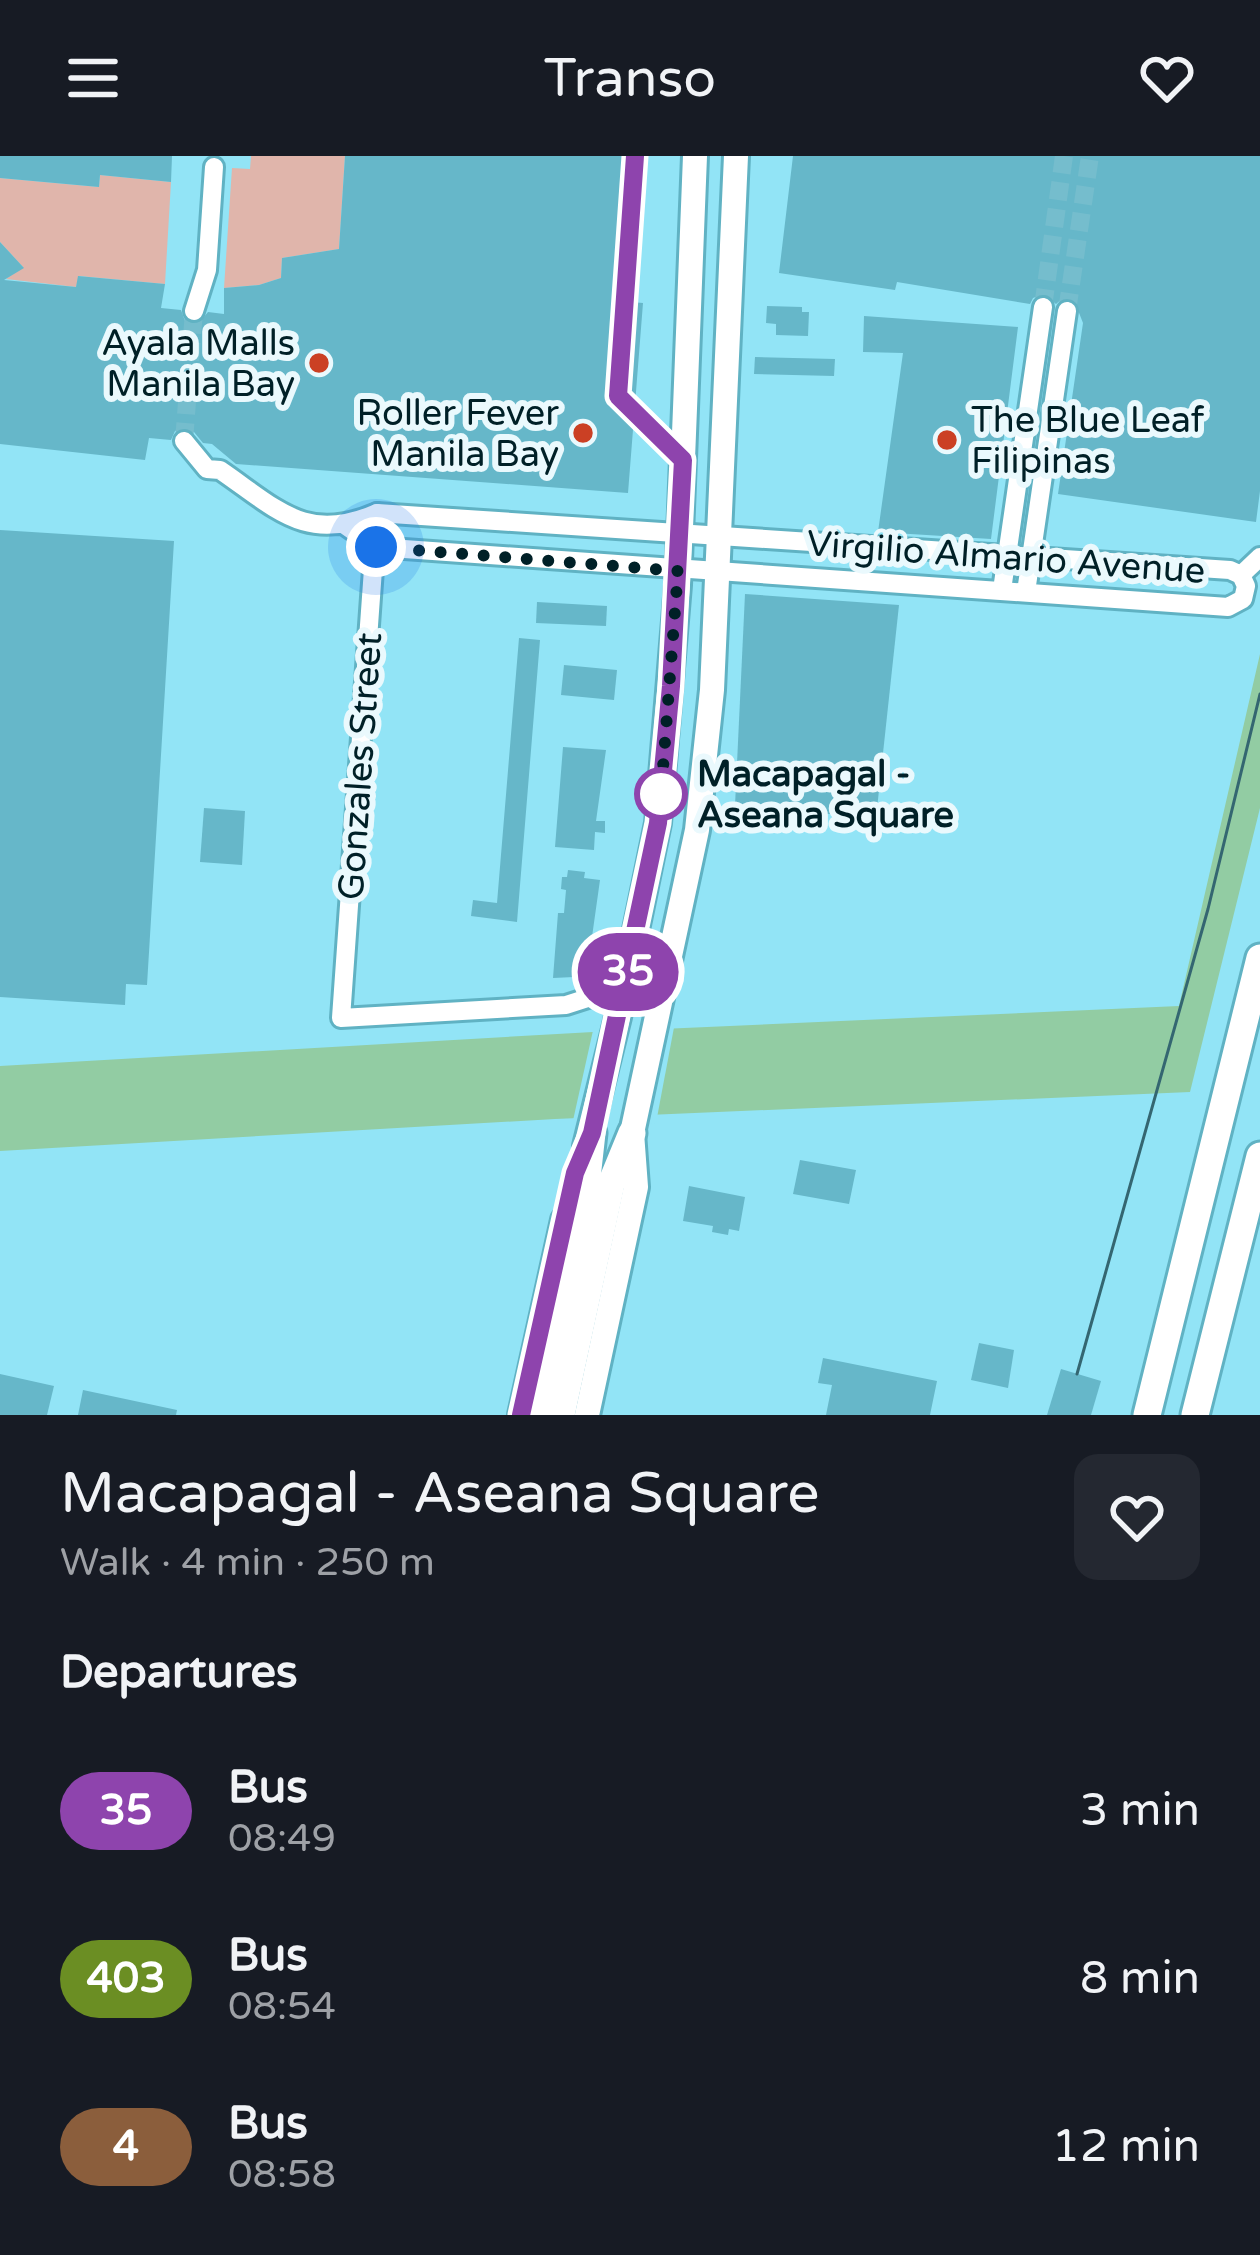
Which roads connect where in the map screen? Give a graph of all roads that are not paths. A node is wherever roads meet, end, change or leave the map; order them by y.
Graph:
1 (695, 156) edge
2 (736, 156) edge
3 (214, 166) dead end
4 (1043, 307) tunnel mouth
5 (1067, 310) tunnel mouth
6 (194, 311) tunnel mouth
7 (184, 441) dead end
8 (377, 513) junction
9 (346, 526) junction
10 (680, 535) junction
11 (718, 538) junction
12 (376, 547) junction
13 (1260, 556) edge
14 (1007, 557) junction
15 (1031, 558) junction
16 (678, 571) junction
17 (717, 573) junction
18 (1241, 575) junction
19 (1002, 590) junction
20 (1026, 592) junction
21 (1260, 958) edge
22 (625, 986) junction
23 (633, 1129) junction
24 (592, 1130) junction
25 (1260, 1156) edge
26 (599, 1181) junction
27 (521, 1415) edge
28 (535, 1415) edge
29 (561, 1415) edge
30 (587, 1415) edge
31 (1147, 1415) edge
32 (1195, 1415) edge

1 - 10 main road
2 - 11 main road
3 - 6 street
4 - 14 street
5 - 15 street
7 - 9 street
8 - 9 street
8 - 10 street, Virgilio Almario Avenue
8 - 12 street, Gonzales Street
9 - 12 street
10 - 11 street, Virgilio Almario Avenue
10 - 16 main road
11 - 14 street, Virgilio Almario Avenue
11 - 17 main road
12 - 16 street, Virgilio Almario Avenue
12 - 22 street, Gonzales Street
13 - 18 street
14 - 15 street, Virgilio Almario Avenue
14 - 19 street
15 - 18 street, Virgilio Almario Avenue
15 - 20 street
16 - 17 street, Virgilio Almario Avenue
16 - 22 main road
17 - 19 street, Virgilio Almario Avenue
17 - 23 main road
18 - 20 street, Virgilio Almario Avenue
19 - 20 street, Virgilio Almario Avenue
21 - 31 highway
22 - 24 main road
23 - 26 highway
23 - 30 main road
24 - 26 highway
24 - 27 main road
25 - 32 highway
26 - 28 highway
26 - 29 highway

